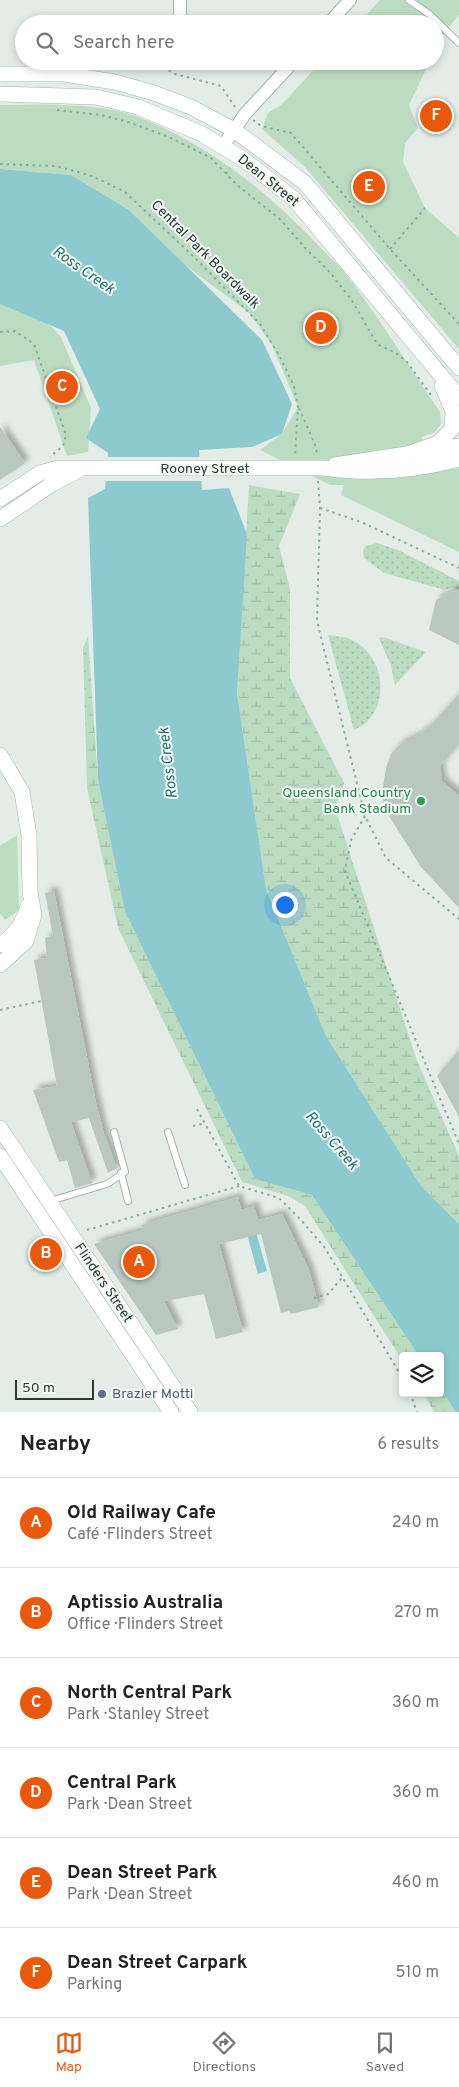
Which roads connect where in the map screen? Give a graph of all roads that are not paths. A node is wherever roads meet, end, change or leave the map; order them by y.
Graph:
1 (180, 0) edge
2 (350, 0) edge
3 (409, 0) edge
4 (180, 15) edge
5 (336, 15) edge
6 (430, 15) edge
7 (444, 28) edge
8 (459, 43) edge
9 (286, 70) edge
10 (0, 74) edge
11 (0, 94) edge
12 (234, 130) junction
13 (223, 146) junction
14 (412, 340) junction
15 (441, 345) junction
16 (459, 361) edge
17 (459, 368) edge
18 (459, 397) edge
19 (459, 446) edge
20 (402, 456) junction
21 (459, 459) edge
22 (85, 469) junction
23 (320, 469) junction
24 (32, 478) junction
25 (41, 492) junction
26 (0, 499) edge
27 (0, 520) edge
28 (0, 755) edge
29 (5, 942) edge
30 (0, 964) edge
31 (0, 1128) edge
32 (114, 1132) dead end
33 (168, 1132) dead end
34 (0, 1156) edge
35 (123, 1172) junction
36 (185, 1185) dead end
37 (128, 1201) dead end
38 (49, 1202) junction
39 (171, 1412) edge
40 (190, 1412) edge

1 - 4 street
2 - 5 street
3 - 6 lane
7 - 8 lane
9 - 12 street
10 - 12 main road, Dean Street
11 - 13 main road, Dean Street
12 - 13 street
12 - 15 main road, Dean Street
13 - 14 main road, Dean Street
14 - 18 main road, Dean Street
14 - 20 main road
15 - 16 main road
15 - 17 main road, Dean Street
19 - 20 main road, Rooney Street
20 - 23 main road, Rooney Street
21 - 23 main road, Rooney Street
22 - 23 main road, Rooney Street
22 - 24 main road, Rooney Street
22 - 25 main road
24 - 25 main road
24 - 26 main road, Rooney Street
25 - 27 main road
28 - 29 main road
29 - 30 main road
31 - 38 main road, Flinders Street
32 - 35 lane
33 - 36 lane
34 - 39 main road, Flinders Street
35 - 37 lane
35 - 38 lane
38 - 40 main road, Flinders Street

